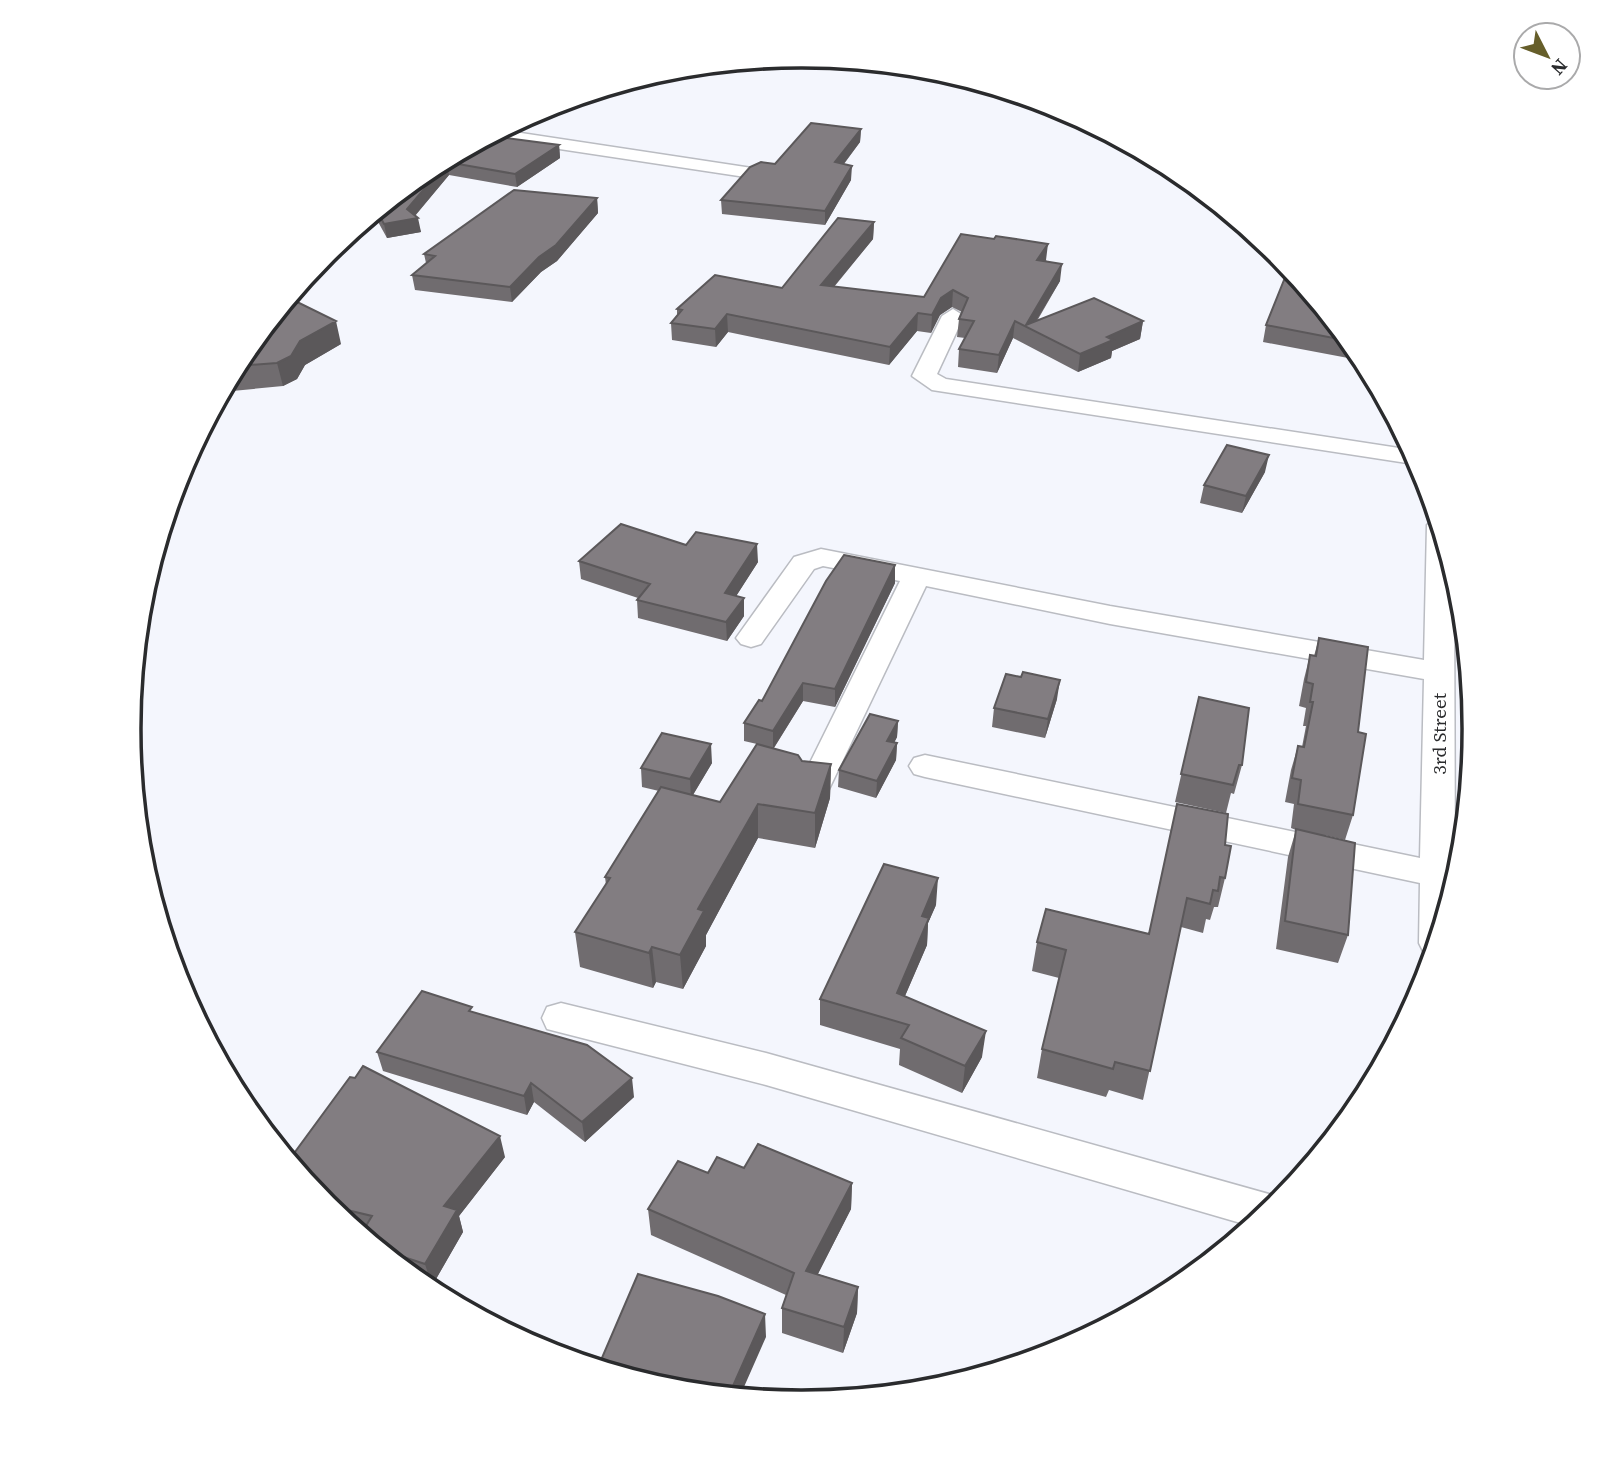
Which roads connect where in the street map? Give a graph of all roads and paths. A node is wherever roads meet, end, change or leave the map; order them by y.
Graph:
1 (508, 136) edge
2 (752, 173) edge
3 (953, 316) dead end
4 (1403, 456) edge
5 (1440, 557) edge
6 (916, 577) junction
7 (751, 638) dead end
8 (1439, 672) junction
9 (925, 766) dead end
10 (815, 785) edge
11 (1437, 874) junction
12 (1437, 909) edge
13 (561, 1018) dead end
14 (1256, 1208) edge

1 - 2 street
3 - 4 street
5 - 8 street, 3rd Street
6 - 7 street
6 - 8 street
6 - 10 street
8 - 11 street, 3rd Street
9 - 11 street
11 - 12 street, 3rd Street
13 - 14 street

